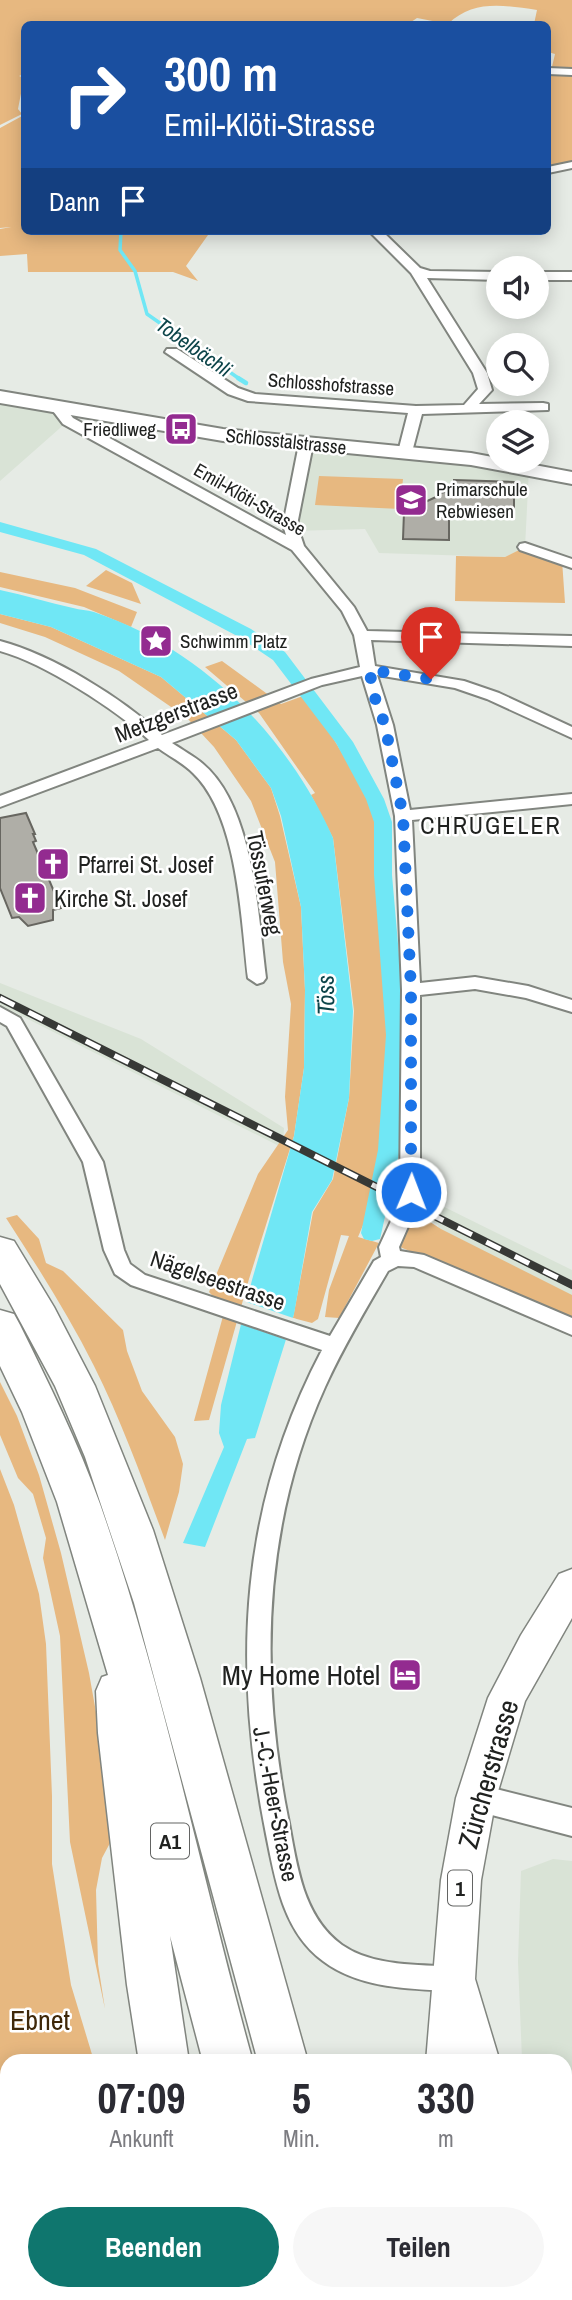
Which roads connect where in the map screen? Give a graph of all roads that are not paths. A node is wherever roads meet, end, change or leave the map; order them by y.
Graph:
1 (551, 71) edge
2 (572, 72) edge
3 (572, 165) edge
4 (551, 169) edge
5 (379, 235) edge
6 (416, 271) junction
7 (486, 276) edge
8 (549, 276) edge
9 (572, 276) edge
10 (172, 352) dead end
11 (0, 397) edge
12 (57, 407) junction
13 (543, 407) dead end
14 (468, 408) junction
15 (416, 410) junction
16 (306, 444) junction
17 (405, 452) junction
18 (572, 478) edge
19 (297, 547) junction
20 (525, 547) dead end
21 (572, 564) edge
22 (362, 635) junction
23 (572, 641) edge
24 (0, 646) edge
25 (370, 670) junction
26 (317, 682) joint
27 (295, 691) joint
28 (572, 733) edge
29 (160, 742) junction
30 (572, 799) edge
31 (0, 802) edge
32 (403, 816) junction
33 (257, 978) dead end
34 (411, 990) junction
35 (572, 1006) edge
36 (0, 1013) edge
37 (411, 1192) tunnel mouth
38 (404, 1213) tunnel mouth
39 (0, 1251) edge
40 (392, 1259) junction
41 (0, 1325) edge
42 (572, 1328) edge
43 (323, 1342) junction
44 (572, 1585) edge
45 (116, 1619) junction
46 (476, 1798) junction
47 (572, 1822) edge
48 (455, 1979) junction
49 (163, 2054) edge
50 (226, 2054) edge
51 (281, 2054) edge
52 (449, 2054) edge
53 (478, 2054) edge

1 - 2 street
3 - 4 street
5 - 6 street
6 - 7 street
6 - 14 street
8 - 9 street
10 - 15 street, Schlosshofstrasse
11 - 12 main road, Schlosstalstrasse
12 - 16 main road, Schlosstalstrasse
12 - 19 street, Emil-Klöti-Strasse
13 - 14 street, Schlosshofstrasse
14 - 15 street, Schlosshofstrasse
15 - 17 street, Schlosshofstrasse
16 - 17 main road, Schlosstalstrasse
16 - 19 street
17 - 18 main road, Schlosstalstrasse
19 - 22 street, Emil-Klöti-Strasse
20 - 21 street
22 - 23 street
22 - 25 street, Emil-Klöti-Strasse
24 - 29 street, Tössuferweg
25 - 26 street, Metzgerstrasse
25 - 28 street
25 - 32 street
26 - 27 street, Metzgerstrasse
27 - 29 street, Metzgerstrasse
29 - 31 street, Metzgerstrasse
29 - 33 street, Tössuferweg
30 - 32 street
32 - 34 street
34 - 35 street
34 - 37 street
36 - 43 street, Nägelseestrasse
38 - 40 street, J.-C.-Heer-Strasse
39 - 51 highway, A1
40 - 42 street
40 - 43 street, J.-C.-Heer-Strasse
41 - 45 highway, A1
43 - 48 street, J.-C.-Heer-Strasse
44 - 46 main road, Zürcherstrasse / 1
45 - 49 highway, A1
45 - 50 highway, A1
46 - 47 street
46 - 48 main road, Zürcherstrasse / 1
48 - 52 main road, Zürcherstrasse / 1
48 - 53 main road, Zürcherstrasse / 1

